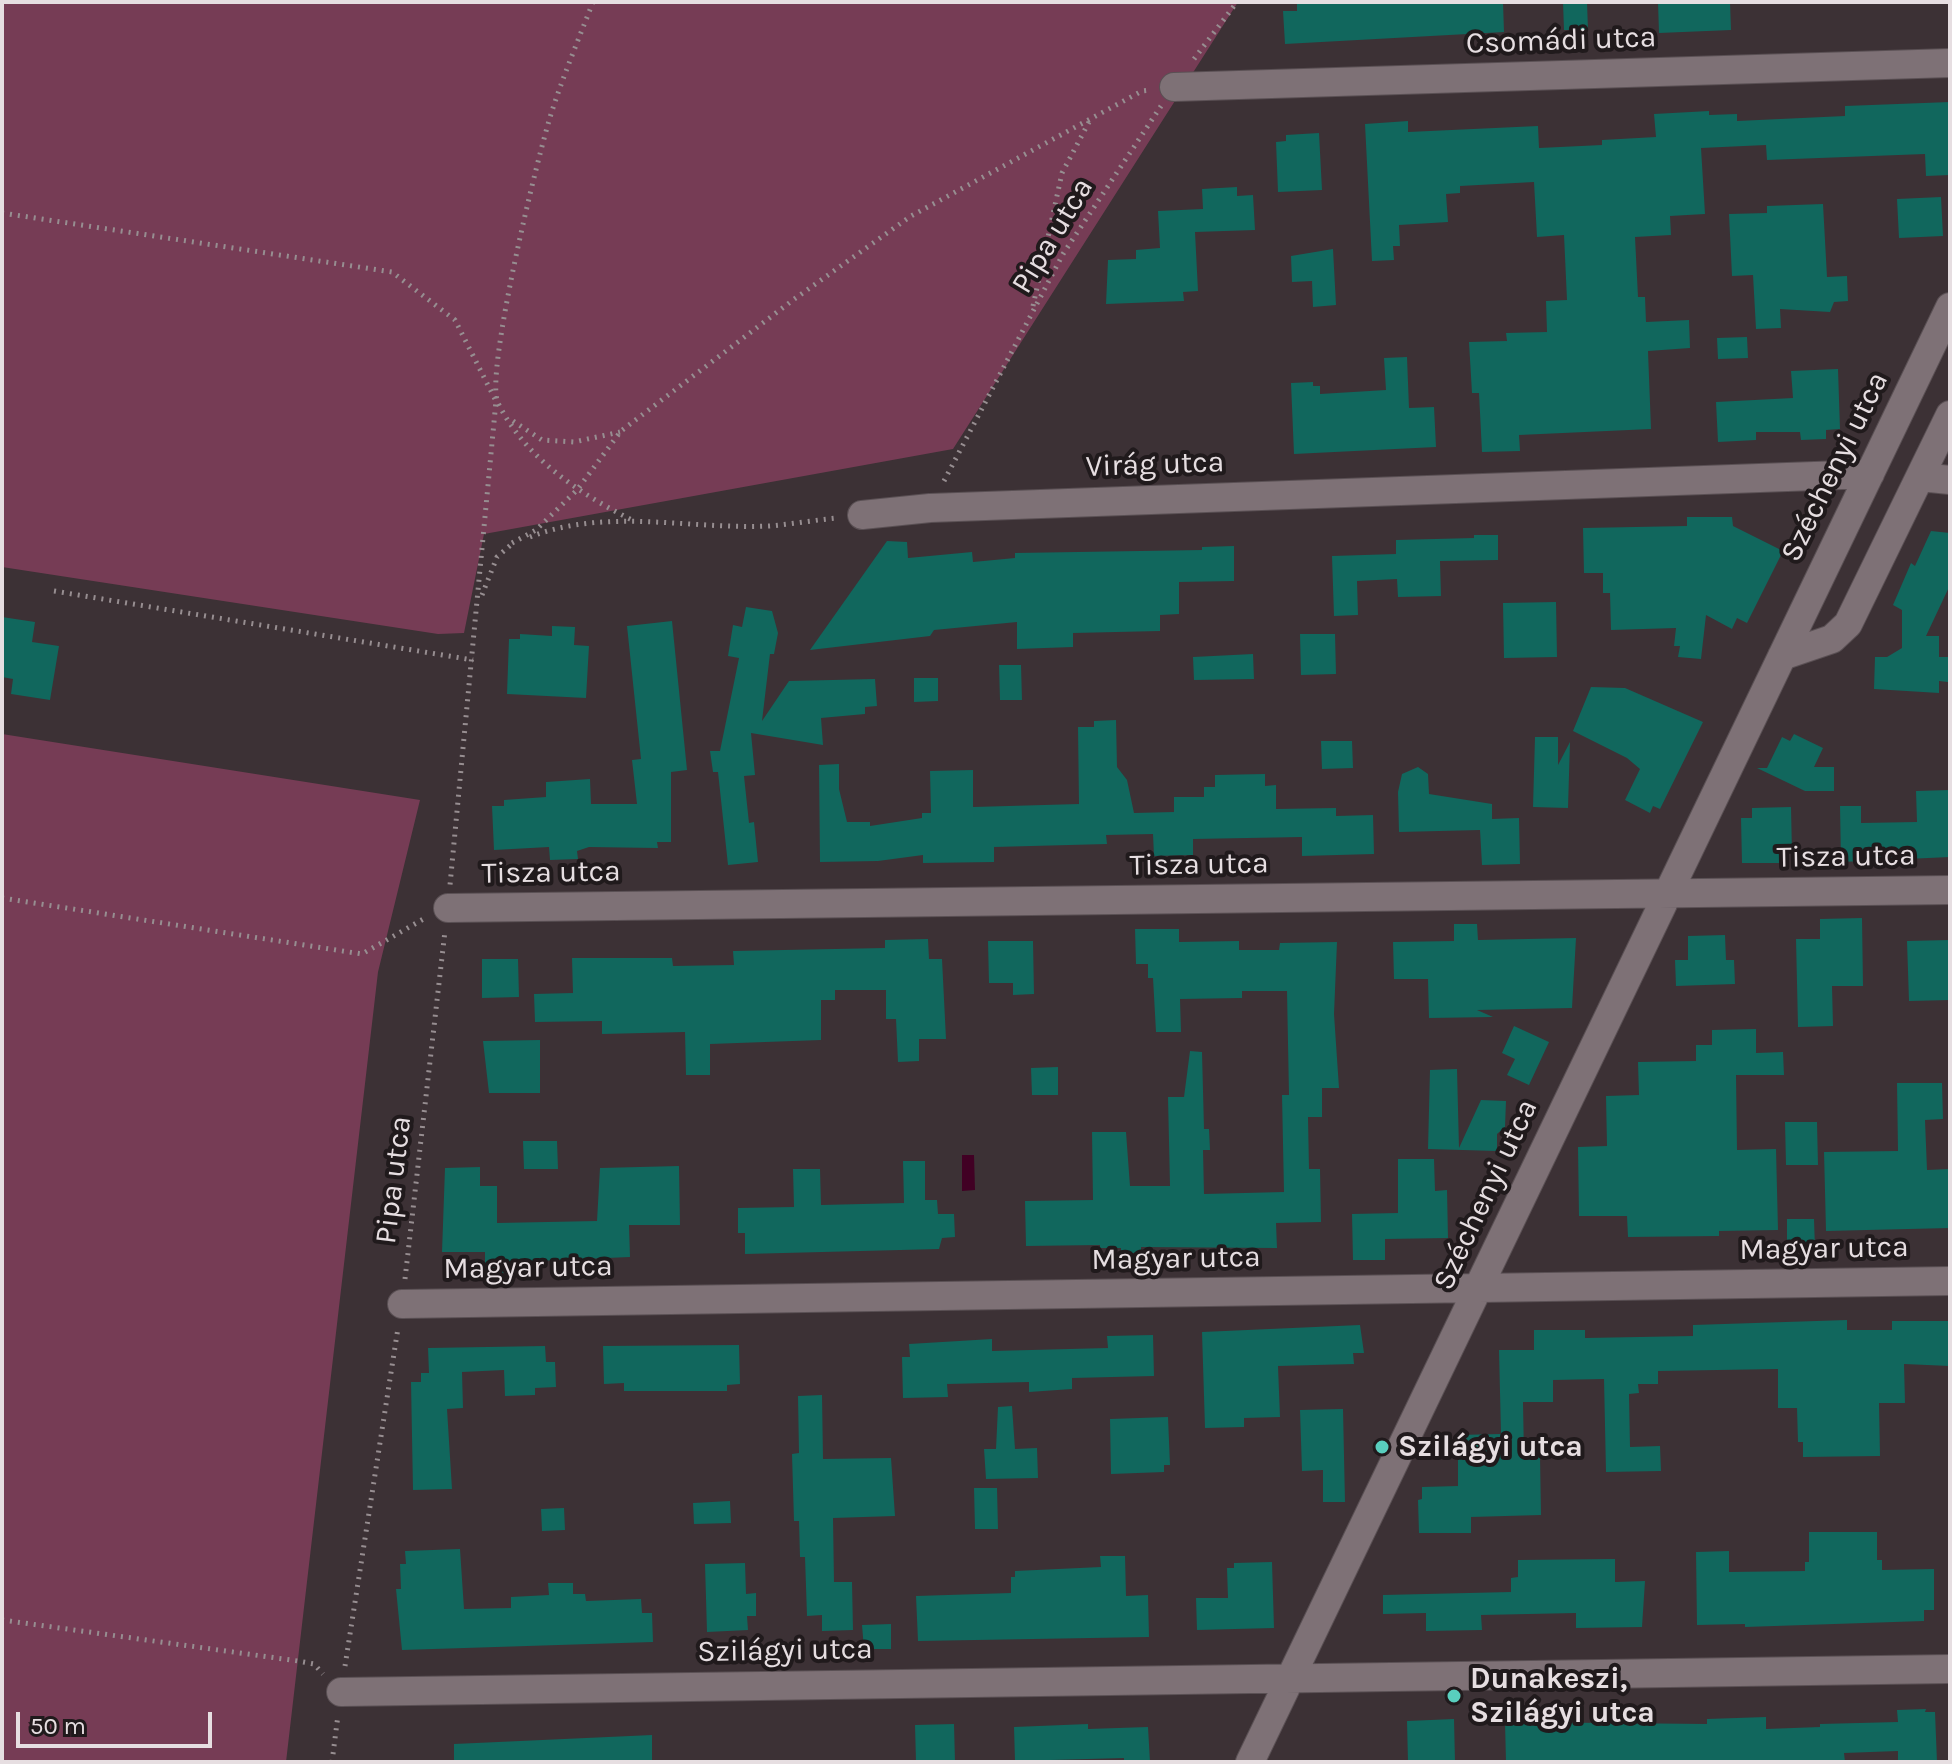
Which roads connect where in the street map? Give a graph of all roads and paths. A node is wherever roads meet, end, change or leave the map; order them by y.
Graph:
1 (593, 2) edge
2 (1237, 2) edge
3 (1950, 63) edge
4 (1174, 87) junction
5 (1091, 118) junction
6 (2, 213) edge
7 (1950, 307) edge
8 (1031, 315) junction
9 (496, 401) junction
10 (1950, 415) edge
11 (507, 417) junction
12 (621, 431) junction
13 (1870, 474) junction
14 (1920, 477) junction
15 (1950, 480) edge
16 (577, 490) junction
17 (930, 508) junction
18 (862, 515) joint
19 (634, 521) junction
20 (512, 543) junction
21 (54, 591) dead end
22 (480, 599) junction
23 (1782, 656) junction
24 (473, 660) junction
25 (1950, 890) edge
26 (1667, 893) junction
27 (2, 898) edge
28 (448, 908) junction
29 (1950, 1281) edge
30 (1479, 1288) junction
31 (402, 1304) junction
32 (2, 1620) edge
33 (1950, 1669) edge
34 (1290, 1678) junction
35 (341, 1692) junction
36 (332, 1762) edge
37 (1250, 1762) edge

1 - 9 path
2 - 4 path, Pipa utca
3 - 4 street, Csomádi utca
4 - 5 path
4 - 8 path, Pipa utca
5 - 8 path
5 - 12 path
6 - 9 path
7 - 13 street, Széchenyi utca
8 - 17 path, Pipa utca
9 - 11 path
9 - 22 path
10 - 14 street
11 - 12 path
11 - 16 path
12 - 16 path
13 - 17 street, Virág utca
13 - 23 street, Széchenyi utca
14 - 15 street
14 - 23 street
16 - 19 path
16 - 20 path
17 - 18 street, Virág utca
18 - 19 path
19 - 20 path
20 - 22 path
21 - 24 path
22 - 24 path, Pipa utca
23 - 26 street, Széchenyi utca
24 - 28 path, Pipa utca
25 - 26 street, Tisza utca
26 - 28 street, Tisza utca
26 - 30 street, Széchenyi utca
27 - 28 path
28 - 31 path, Pipa utca
29 - 30 street, Magyar utca
30 - 31 street, Magyar utca
30 - 34 street, Széchenyi utca
31 - 35 path, Pipa utca
32 - 35 path
33 - 34 street, Szilágyi utca
34 - 35 street, Szilágyi utca
34 - 37 street, Széchenyi utca
35 - 36 path, Pipa utca

